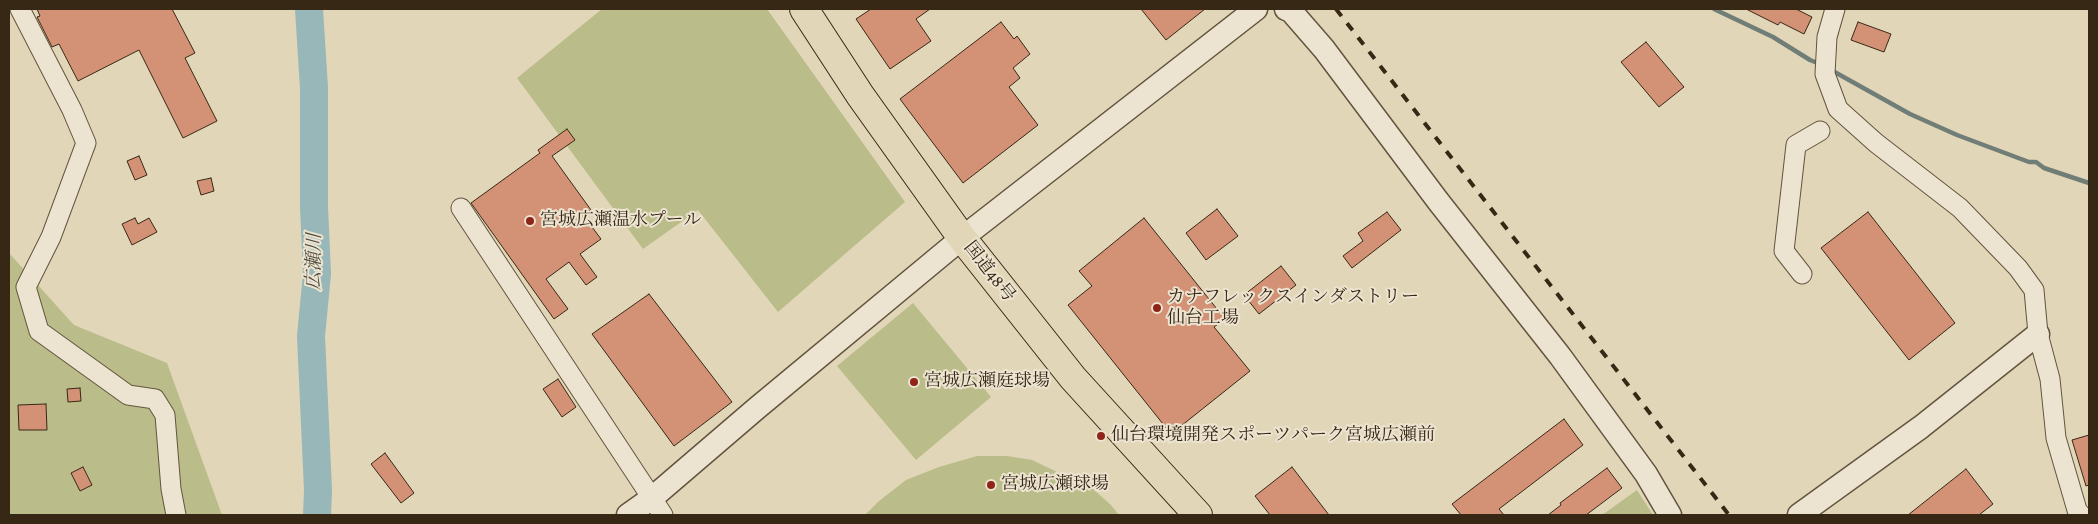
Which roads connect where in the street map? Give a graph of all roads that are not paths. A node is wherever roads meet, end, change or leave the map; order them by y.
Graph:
1 (20, 9) edge
2 (804, 9) edge
3 (1256, 9) edge
4 (1286, 9) edge
5 (1835, 9) edge
6 (1820, 131) dead end
7 (461, 208) dead end
8 (962, 238) junction
9 (1802, 274) dead end
10 (2038, 334) junction
11 (657, 507) edge
12 (176, 515) edge
13 (628, 515) edge
14 (1198, 515) edge
15 (1670, 515) edge
16 (1799, 515) edge
17 (2080, 515) edge

1 - 12 street
2 - 8 highway, 国道48号
3 - 8 street
4 - 15 street
5 - 10 street
6 - 9 street
7 - 11 street
8 - 11 street
8 - 14 highway, 国道48号
10 - 16 street
10 - 17 street
11 - 13 street

